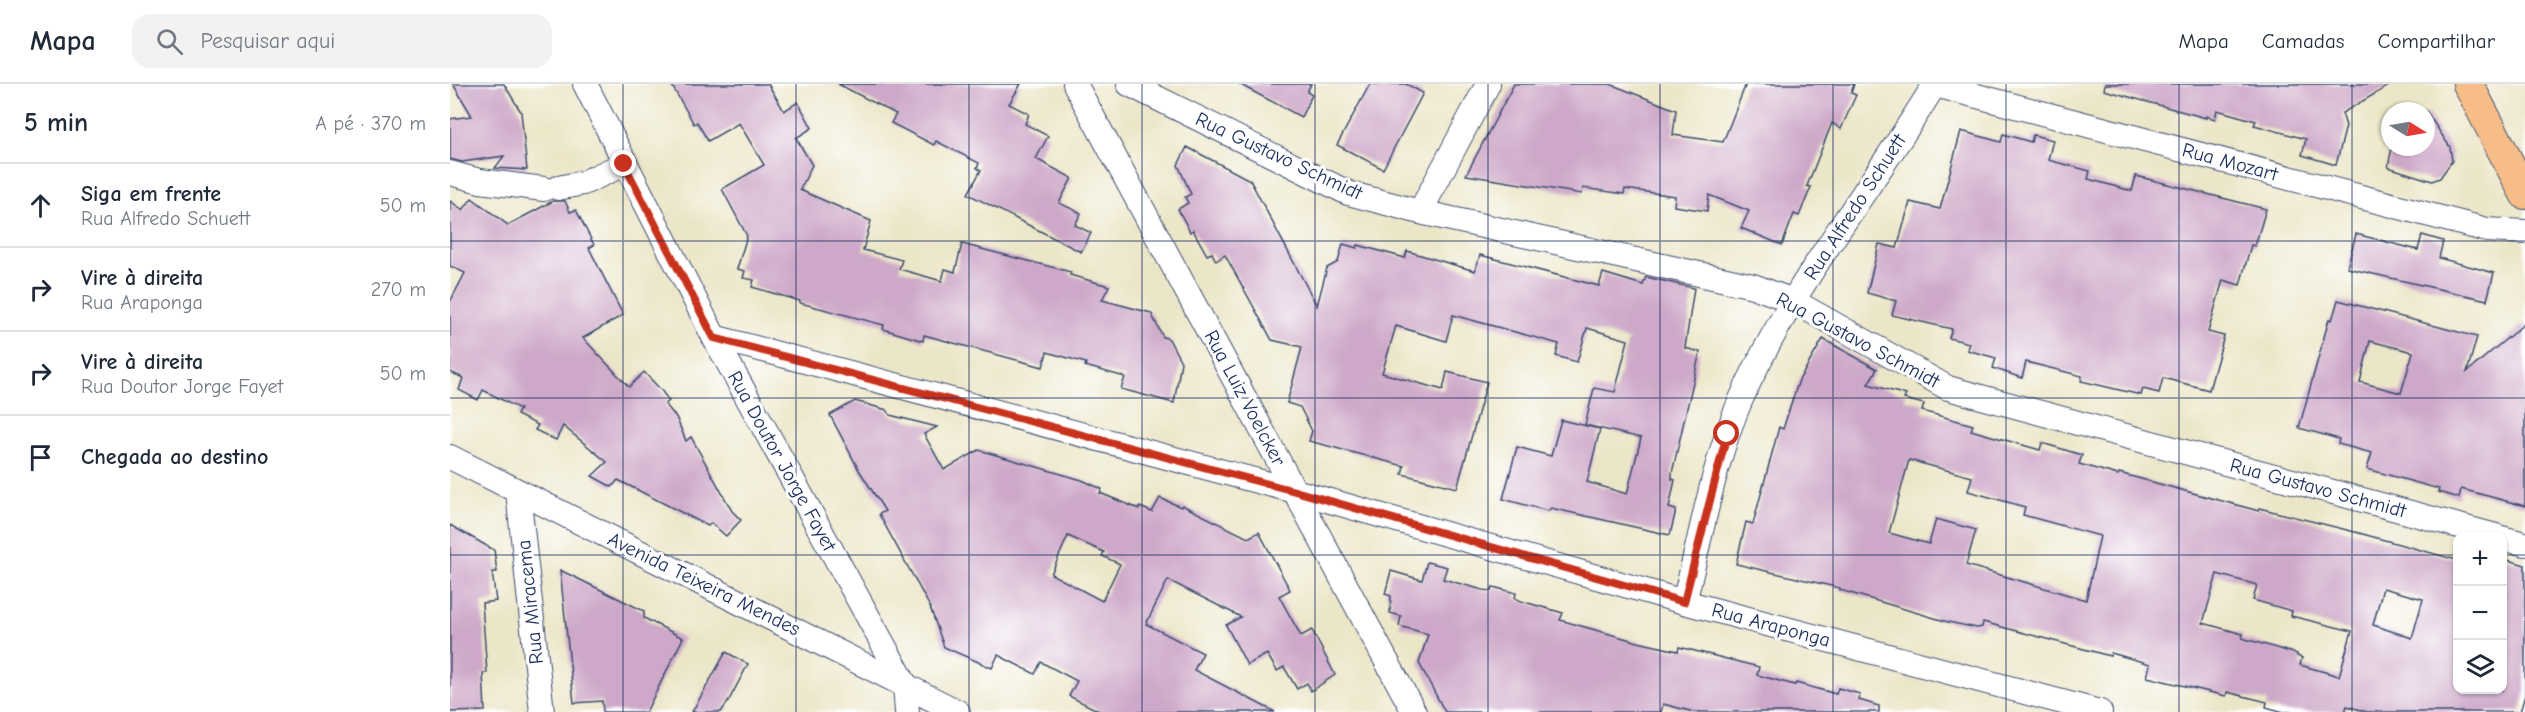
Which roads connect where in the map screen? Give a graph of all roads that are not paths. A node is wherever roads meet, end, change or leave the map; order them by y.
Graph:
1 (585, 84) edge
2 (1075, 84) edge
3 (1129, 84) edge
4 (1488, 84) edge
5 (1935, 84) edge
6 (2468, 84) edge
7 (624, 164) junction
8 (450, 173) edge
9 (2525, 194) edge
10 (1420, 212) junction
11 (2525, 232) edge
12 (1793, 301) junction
13 (714, 338) junction
14 (450, 457) edge
15 (1295, 491) junction
16 (518, 492) junction
17 (2478, 532) edge
18 (2507, 539) edge
19 (2525, 544) edge
20 (1684, 602) junction
21 (905, 684) junction
22 (542, 712) edge
23 (907, 712) edge
24 (958, 712) edge
25 (1414, 712) edge
26 (2100, 712) edge

1 - 7 street, Rua Doutor Jorge Fayet
2 - 15 street, Rua Luiz Voelcker
3 - 10 street, Rua Gustavo Schmidt
4 - 10 street
5 - 11 street, Rua Mozart
5 - 12 street, Rua Alfredo Schuett
6 - 9 main road
7 - 8 street
7 - 13 street, Rua Doutor Jorge Fayet
10 - 12 street, Rua Gustavo Schmidt
12 - 17 street, Rua Gustavo Schmidt
12 - 20 street, Rua Alfredo Schuett
13 - 15 street, Rua Araponga
13 - 21 street, Rua Doutor Jorge Fayet
14 - 16 street, Avenida Teixeira Mendes
15 - 20 street, Rua Araponga
15 - 25 street, Rua Luiz Voelcker
16 - 21 street, Avenida Teixeira Mendes
16 - 22 street, Rua Miracema
18 - 19 street
20 - 26 street, Rua Araponga
21 - 23 street, Rua Doutor Jorge Fayet
21 - 24 street, Avenida Teixeira Mendes

